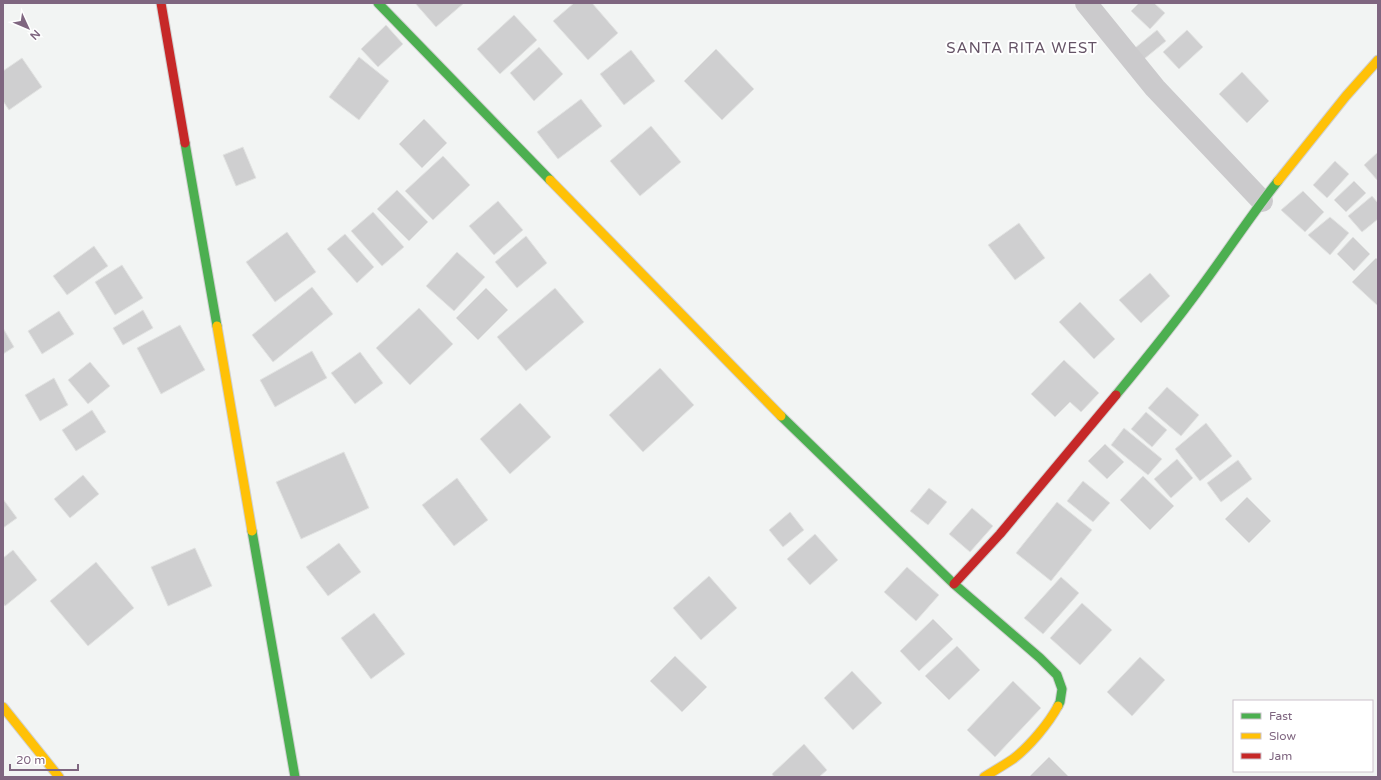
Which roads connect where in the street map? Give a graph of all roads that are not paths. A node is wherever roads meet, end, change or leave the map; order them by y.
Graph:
1 (161, 3) edge
2 (378, 3) edge
3 (1086, 3) edge
4 (1378, 60) edge
5 (1262, 201) junction
6 (954, 584) junction
7 (3, 707) edge
8 (59, 777) edge
9 (295, 777) edge
10 (984, 777) edge

1 - 9 main road
2 - 6 main road
3 - 5 street
4 - 5 main road
5 - 6 main road
6 - 10 main road
7 - 8 main road

